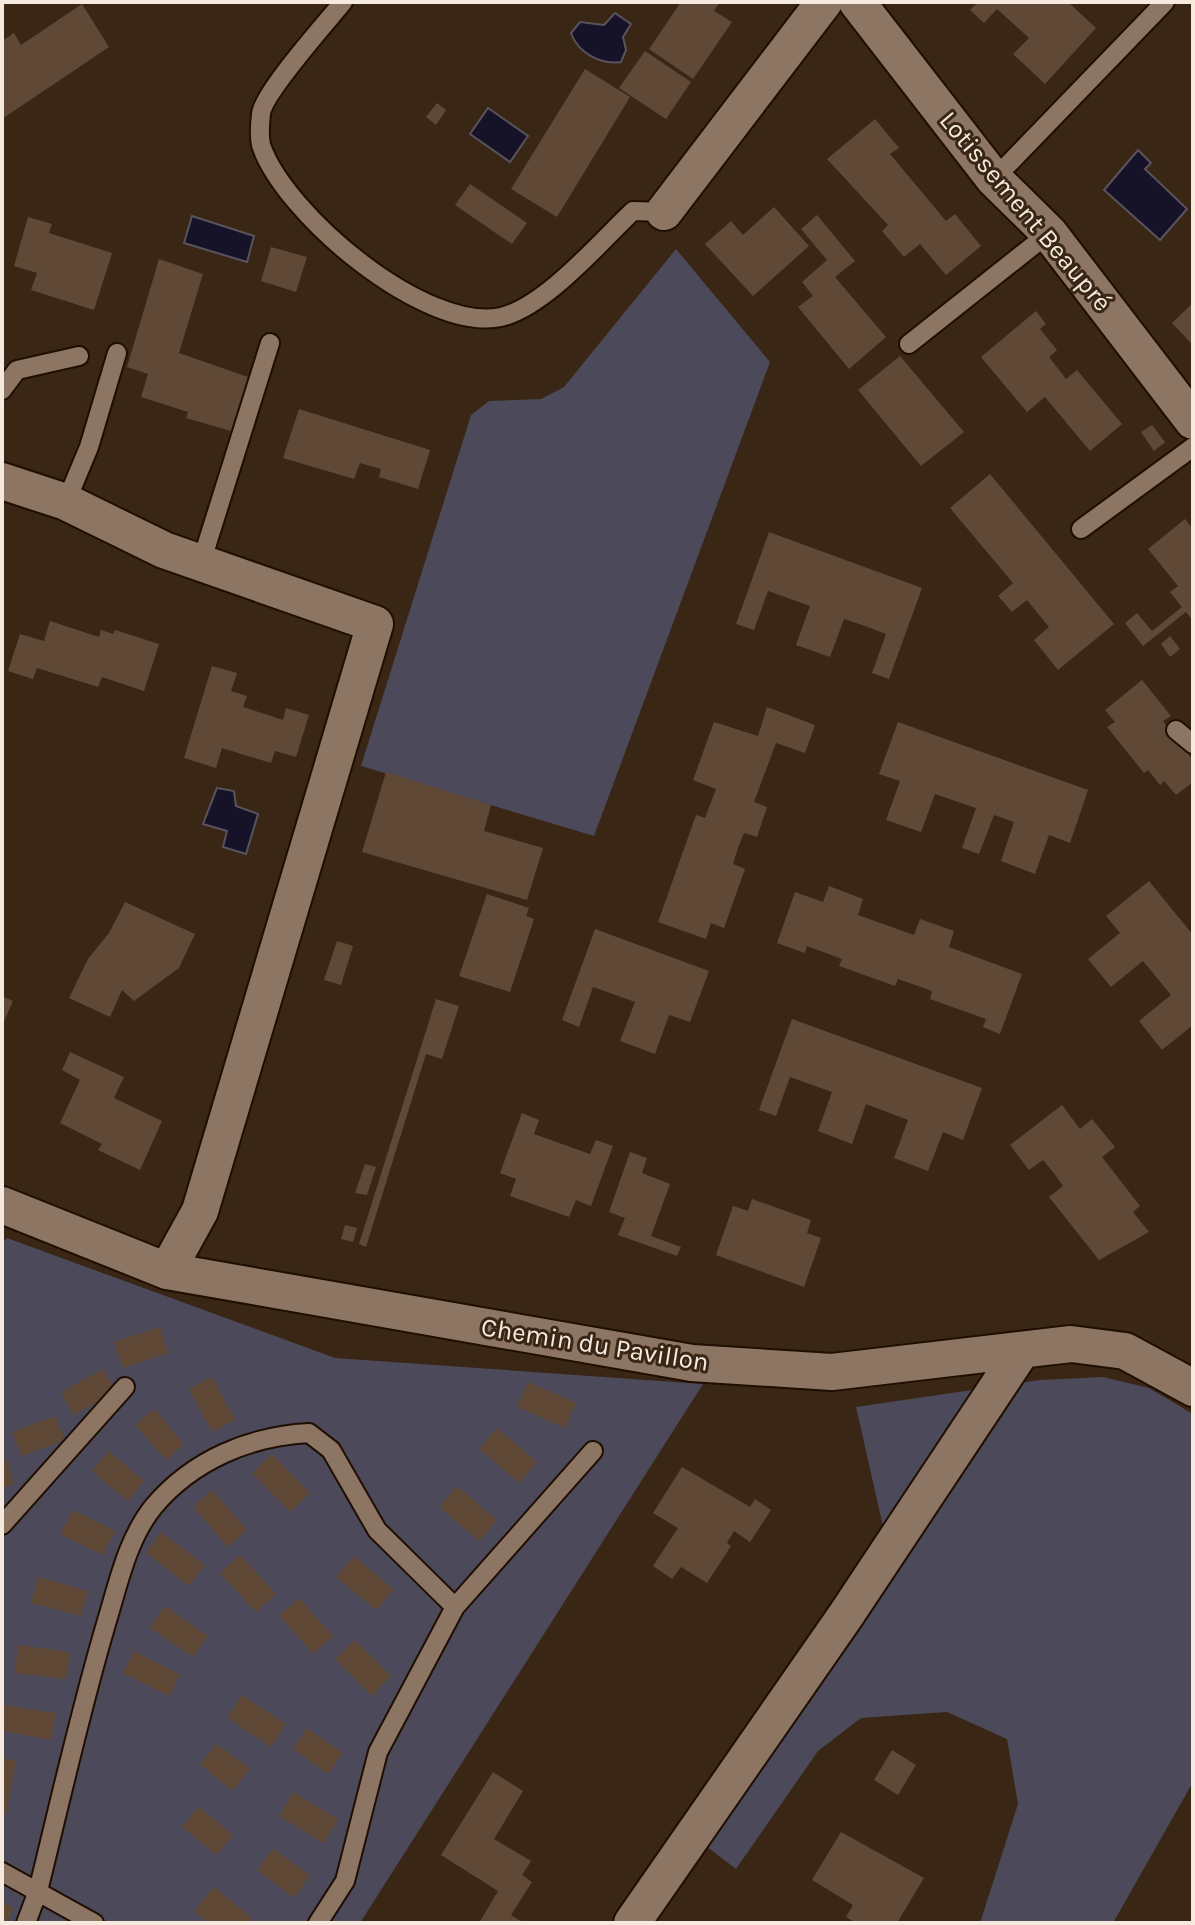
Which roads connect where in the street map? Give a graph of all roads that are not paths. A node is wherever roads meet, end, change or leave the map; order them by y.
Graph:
1 (343, 2) edge
2 (824, 2) edge
3 (857, 2) edge
4 (1165, 2) edge
5 (994, 179) junction
6 (664, 212) joint
7 (1049, 233) junction
8 (270, 343) dead end
9 (909, 344) dead end
10 (117, 353) dead end
11 (79, 356) dead end
12 (2, 390) edge
13 (1193, 421) edge
14 (1193, 447) edge
15 (2, 481) edge
16 (66, 502) junction
17 (1081, 529) dead end
18 (201, 563) junction
19 (1176, 730) dead end
20 (1193, 744) edge
21 (2, 1205) edge
22 (167, 1271) junction
23 (1022, 1350) junction
24 (125, 1387) dead end
25 (1193, 1388) edge
26 (593, 1451) dead end
27 (2, 1525) edge
28 (455, 1607) junction
29 (2, 1872) edge
30 (38, 1891) junction
31 (26, 1923) edge
32 (94, 1923) edge
33 (318, 1923) edge
34 (632, 1923) edge

1 - 6 lane
2 - 6 street
3 - 5 street, Lotissement Beaupré
4 - 5 lane
5 - 7 street, Lotissement Beaupré
7 - 9 lane
7 - 13 street, Lotissement Beaupré
8 - 18 lane
10 - 16 lane
11 - 12 lane
14 - 17 lane
15 - 16 street
16 - 18 street
18 - 22 street
19 - 20 lane
21 - 22 street, Chemin du Pavillon
22 - 23 street, Chemin du Pavillon
23 - 25 street, Chemin du Pavillon
23 - 34 street
24 - 27 lane
26 - 28 lane
28 - 30 lane
28 - 33 lane
29 - 30 lane
30 - 31 lane
30 - 32 lane

